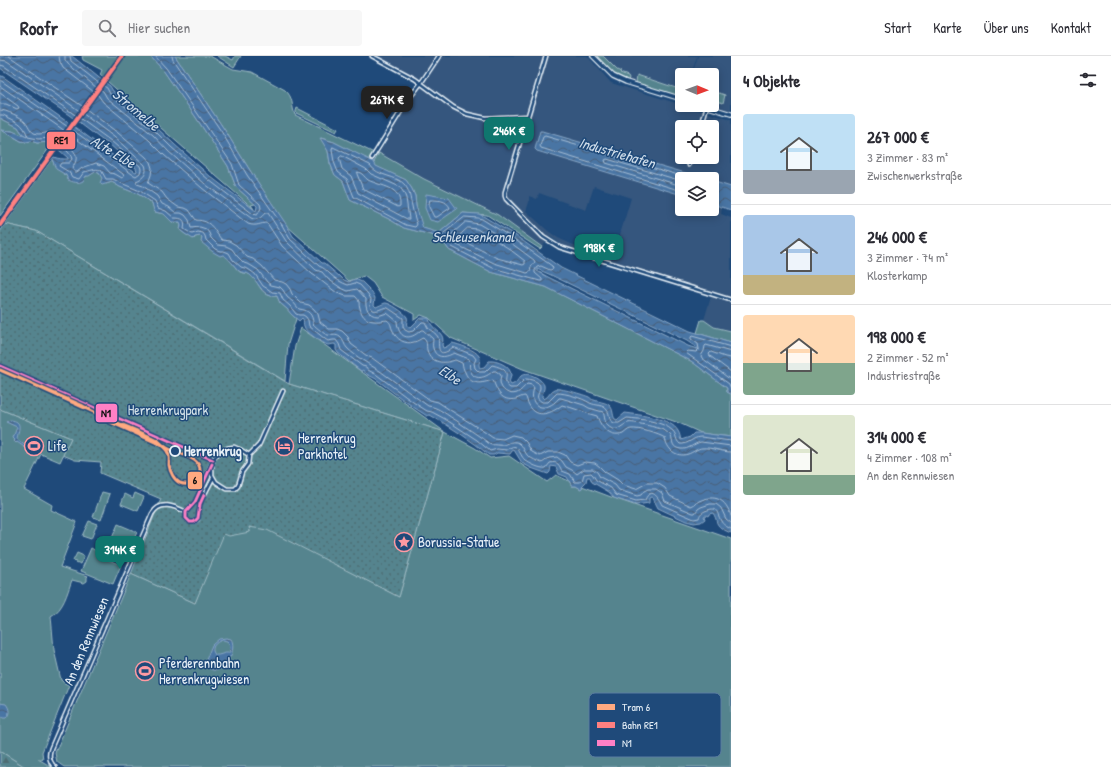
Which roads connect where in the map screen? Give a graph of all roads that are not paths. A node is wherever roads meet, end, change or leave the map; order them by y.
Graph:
1 (372, 56) edge
2 (439, 56) edge
3 (546, 56) edge
4 (593, 56) edge
5 (421, 84) junction
6 (675, 97) edge
7 (719, 110) edge
8 (731, 114) edge
9 (528, 116) junction
10 (372, 158) dead end
11 (731, 300) edge
12 (0, 366) edge
13 (283, 391) dead end
14 (249, 455) junction
15 (213, 460) junction
16 (212, 464) junction
17 (213, 478) junction
18 (186, 512) junction
19 (55, 767) edge

1 - 5 street
2 - 5 street
3 - 9 street
4 - 6 main road
5 - 9 street
5 - 10 street
7 - 8 main road
9 - 11 street
12 - 15 street
13 - 14 street
14 - 15 street
14 - 17 street
15 - 16 street
16 - 17 street
16 - 18 street
17 - 18 street, An den Rennwiesen
18 - 19 street, An den Rennwiesen

